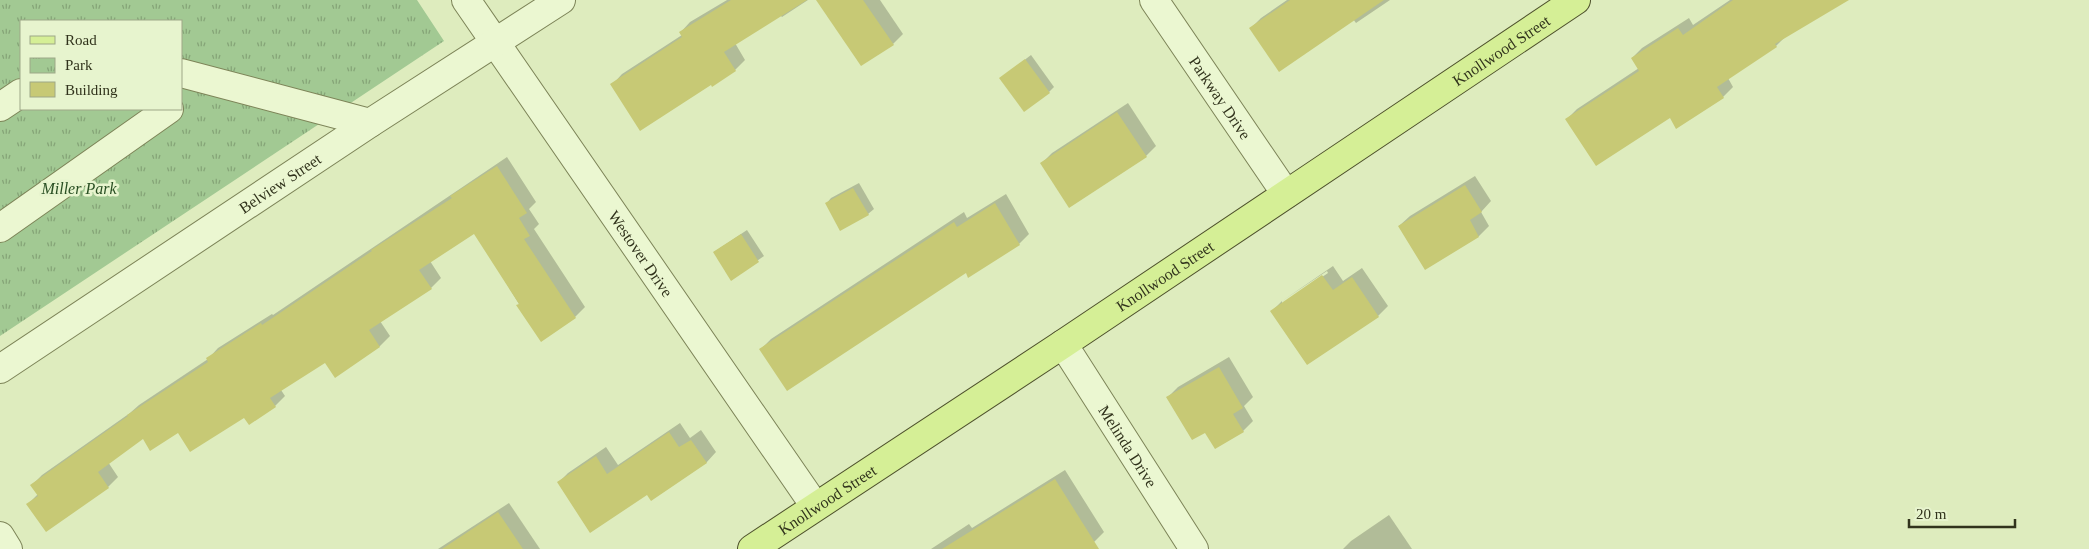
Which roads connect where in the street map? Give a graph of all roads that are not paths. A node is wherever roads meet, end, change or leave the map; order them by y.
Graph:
1 (466, 0) edge
2 (561, 0) edge
3 (1154, 0) edge
4 (1576, 0) edge
5 (496, 44) junction
6 (182, 74) edge
7 (208, 81) junction
8 (20, 94) edge
9 (182, 99) edge
10 (0, 107) edge
11 (168, 110) edge
12 (370, 123) junction
13 (1286, 194) junction
14 (0, 228) edge
15 (1063, 344) junction
16 (0, 369) edge
17 (815, 506) junction
18 (0, 536) edge
19 (8, 549) edge
20 (752, 549) edge
21 (1194, 549) edge

1 - 5 street, Westover Drive
2 - 5 street, Belview Street
3 - 13 street, Parkway Drive
4 - 13 main road, Knollwood Street
5 - 12 street, Belview Street
5 - 17 street, Westover Drive
6 - 7 street
7 - 9 street
7 - 12 street
8 - 10 street
11 - 14 street
12 - 16 street, Belview Street
13 - 15 main road, Knollwood Street
15 - 17 main road, Knollwood Street
15 - 21 street, Melinda Drive
17 - 20 main road, Knollwood Street
18 - 19 street

